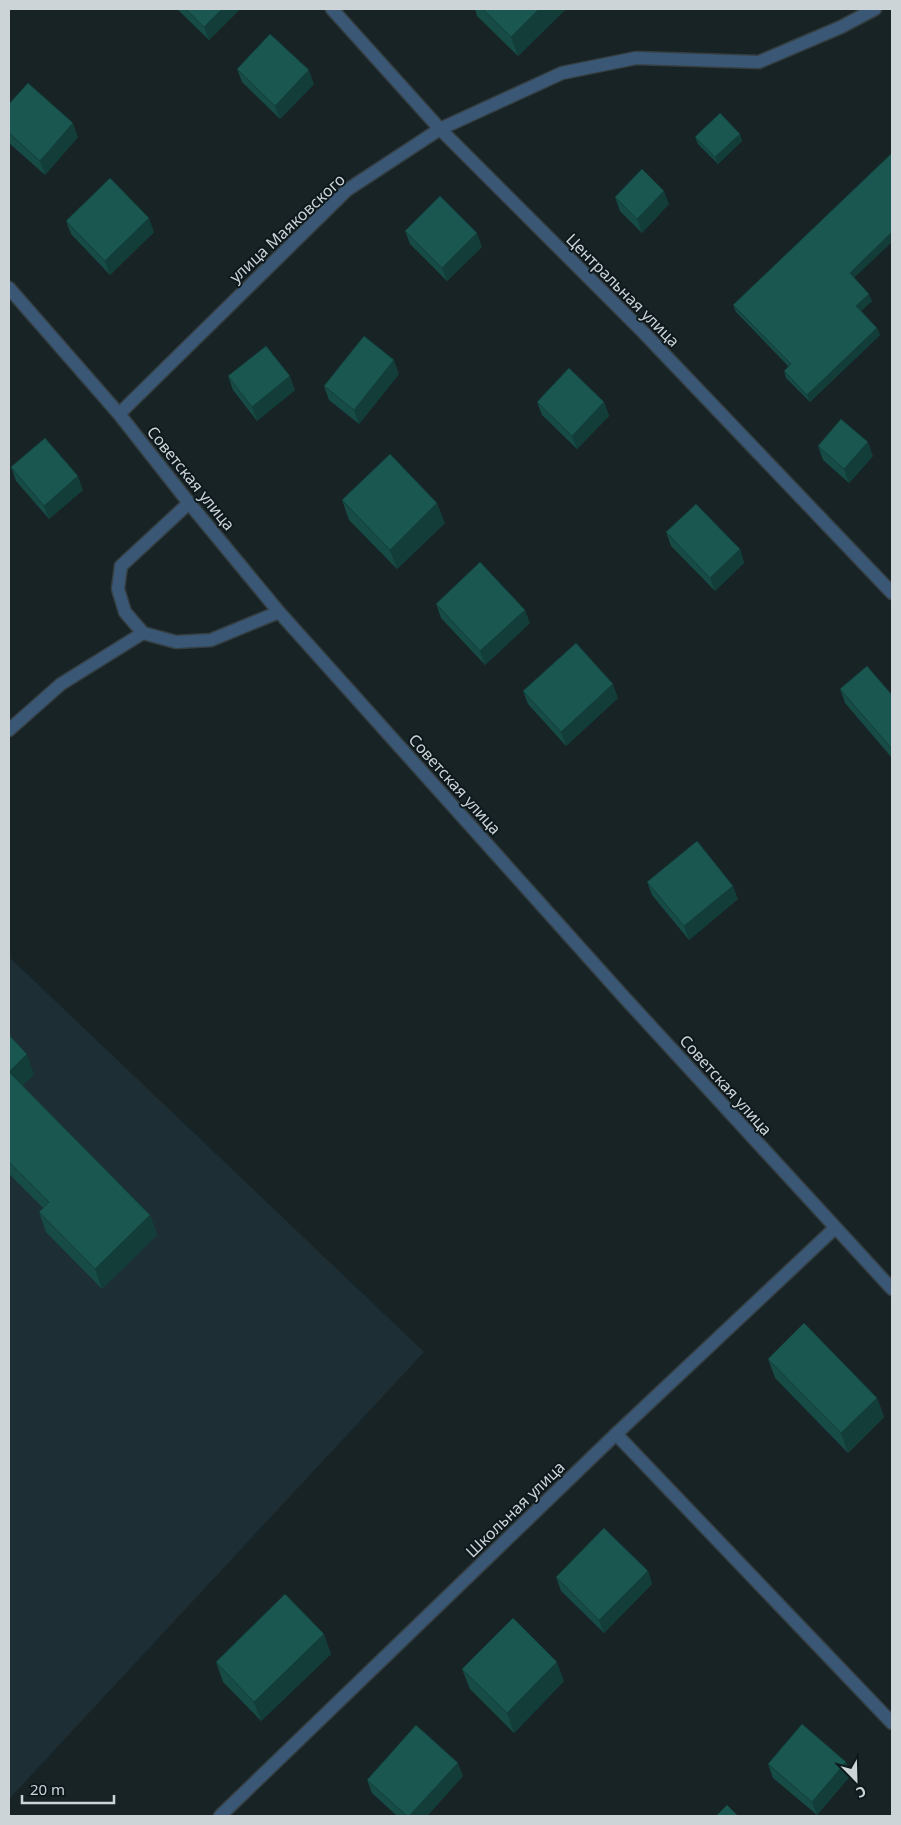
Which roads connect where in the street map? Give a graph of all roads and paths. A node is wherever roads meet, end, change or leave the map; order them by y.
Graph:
1 (332, 9) edge
2 (875, 9) edge
3 (440, 129) junction
4 (9, 288) edge
5 (119, 414) junction
6 (190, 503) junction
7 (892, 593) edge
8 (279, 612) junction
9 (143, 633) junction
10 (9, 730) edge
11 (835, 1228) junction
12 (892, 1289) edge
13 (616, 1434) junction
14 (892, 1723) edge
15 (220, 1816) edge

1 - 3 street, Центральная улица
2 - 3 street, улица Маяковского
3 - 5 street, улица Маяковского
3 - 7 street, Центральная улица
4 - 5 street, Советская улица
5 - 6 street, Советская улица
6 - 8 street, Советская улица
6 - 9 street
8 - 9 street
8 - 11 street, Советская улица
9 - 10 street
11 - 12 street, Советская улица
11 - 13 street, Школьная улица
13 - 14 street
13 - 15 street, Школьная улица

